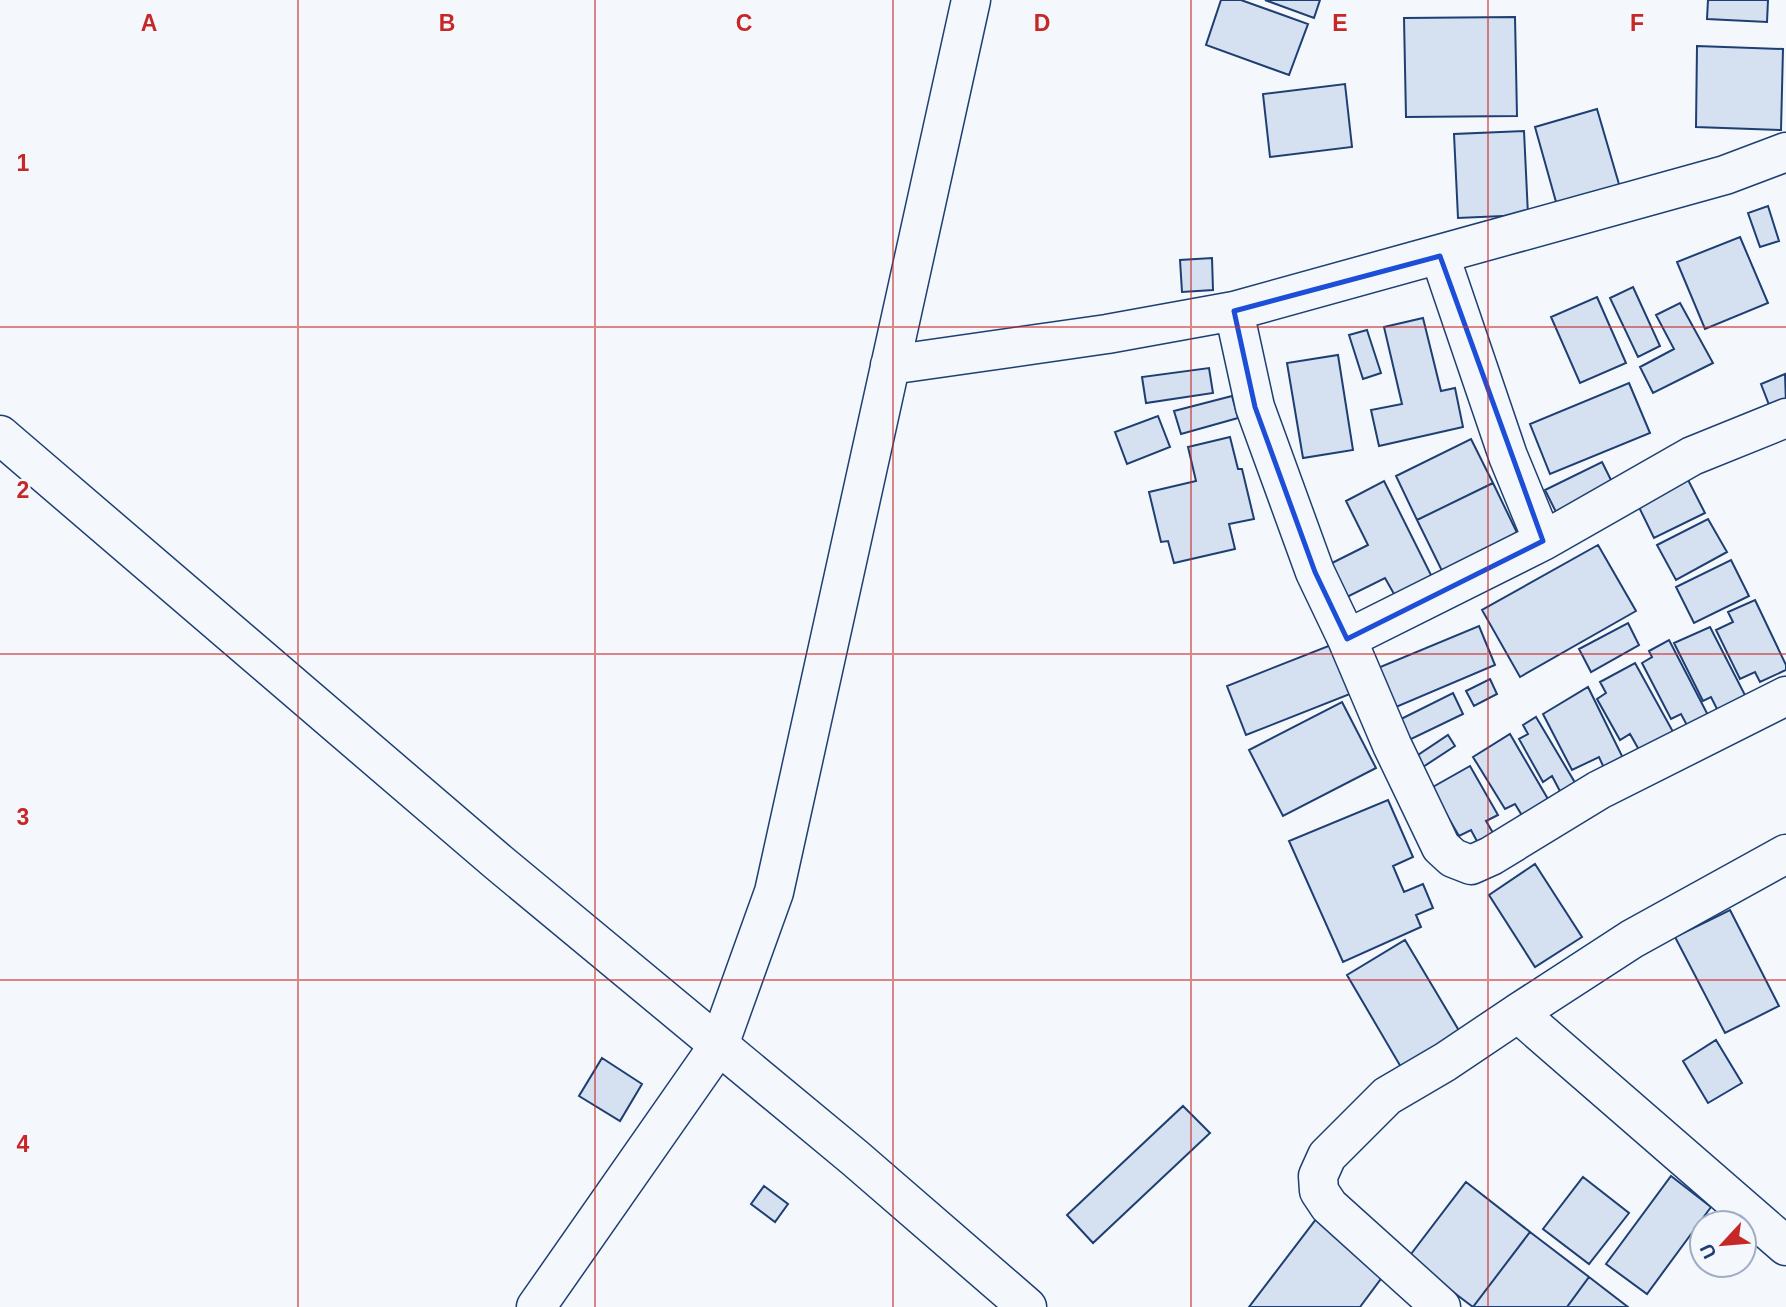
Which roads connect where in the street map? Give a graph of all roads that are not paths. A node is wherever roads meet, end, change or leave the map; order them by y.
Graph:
1 (971, 0) edge
2 (1786, 152) edge
3 (1440, 256) junction
4 (1234, 311) junction
5 (890, 365) junction
6 (1786, 418) edge
7 (0, 435) edge
8 (1543, 541) junction
9 (1347, 639) junction
10 (1786, 696) edge
11 (1786, 854) edge
12 (1518, 1013) junction
13 (719, 1045) junction
14 (1786, 1246) edge
15 (536, 1307) edge
16 (1027, 1307) edge
17 (1441, 1307) edge

1 - 5 main road
2 - 3 main road
3 - 4 main road
3 - 8 main road
4 - 5 main road
4 - 9 main road
5 - 13 main road
6 - 8 main road
7 - 13 main road
8 - 9 main road
9 - 10 main road
11 - 12 main road
12 - 14 main road
12 - 17 main road
13 - 15 main road
13 - 16 main road

